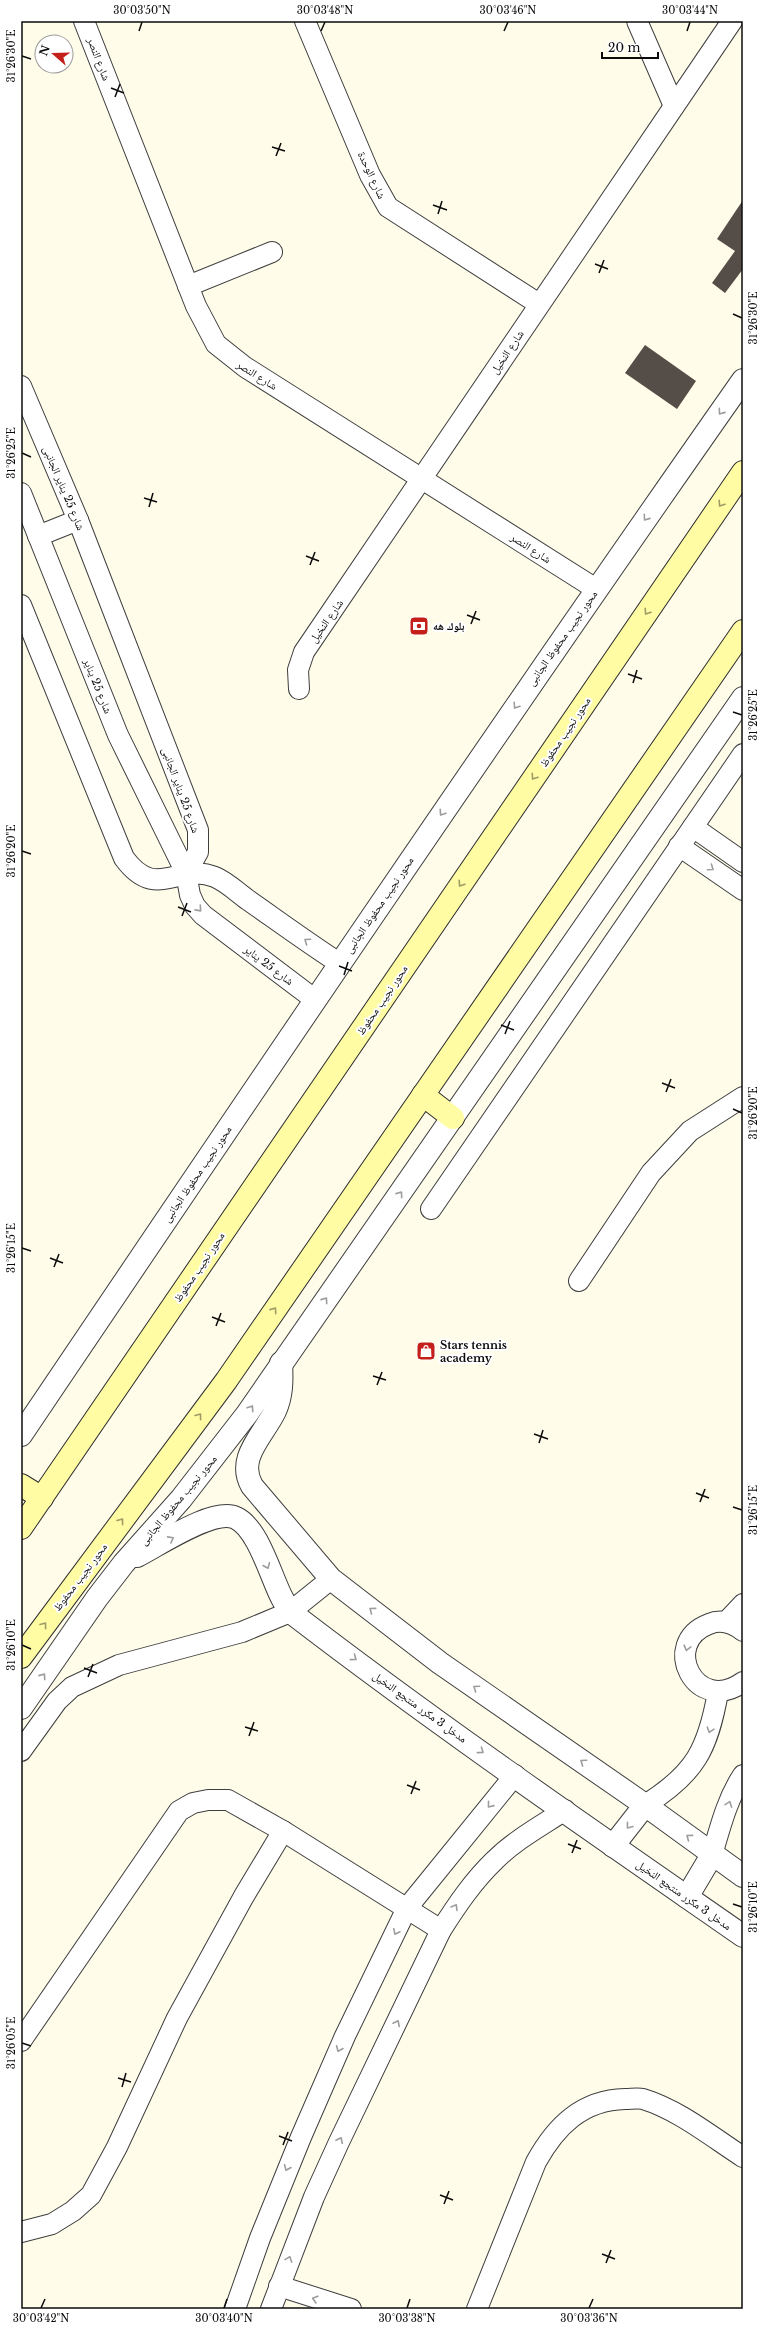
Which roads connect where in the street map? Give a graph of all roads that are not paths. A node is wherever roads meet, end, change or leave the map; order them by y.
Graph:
1 (84, 21) edge
2 (305, 21) edge
3 (637, 21) edge
4 (732, 21) edge
5 (674, 106) junction
6 (272, 252) dead end
7 (188, 286) junction
8 (539, 304) junction
9 (743, 380) edge
10 (21, 388) edge
11 (743, 472) edge
12 (422, 479) junction
13 (21, 493) edge
14 (78, 520) junction
15 (38, 536) junction
16 (596, 590) junction
17 (21, 605) edge
18 (743, 631) edge
19 (299, 689) dead end
20 (743, 698) edge
21 (743, 754) edge
22 (693, 827) junction
23 (679, 846) junction
24 (743, 862) edge
25 (186, 873) junction
26 (743, 890) edge
27 (339, 963) junction
28 (314, 999) junction
29 (422, 1095) junction
30 (743, 1097) edge
31 (453, 1118) junction
32 (431, 1209) dead end
33 (579, 1281) dead end
34 (281, 1363) junction
35 (21, 1436) edge
36 (21, 1485) edge
37 (42, 1498) junction
38 (21, 1528) edge
39 (124, 1563) junction
40 (332, 1580) junction
41 (743, 1604) edge
42 (290, 1612) junction
43 (735, 1627) edge
44 (21, 1657) edge
45 (743, 1682) edge
46 (718, 1692) junction
47 (21, 1708) edge
48 (21, 1751) edge
49 (514, 1775) junction
50 (743, 1775) edge
51 (645, 1805) junction
52 (565, 1810) junction
53 (283, 1831) junction
54 (613, 1846) junction
55 (712, 1855) junction
56 (743, 1876) edge
57 (687, 1897) junction
58 (408, 1908) junction
59 (441, 1930) junction
60 (743, 1936) edge
61 (21, 2041) edge
62 (743, 2157) edge
63 (21, 2232) edge
64 (279, 2286) junction
65 (235, 2309) edge
66 (271, 2309) edge
67 (351, 2309) edge
68 (477, 2309) edge

1 - 7 street, شارع النصر
2 - 8 street, شارع الوحدة
3 - 5 street
4 - 5 street, شارع النخيل
5 - 8 street, شارع النخيل
6 - 7 street
7 - 12 street, شارع النصر
8 - 12 street, شارع النخيل
9 -> 16 street, محور نجيب محفوظ الجانبى
10 - 14 street, شارع 25 يناير الجانبى
11 -> 37 main road, محور نجيب محفوظ
12 - 16 street, شارع النصر
12 - 19 street, شارع النخيل
13 - 15 street, شارع 25 يناير
14 - 15 street
14 - 25 street, شارع 25 يناير الجانبى
15 - 25 street, شارع 25 يناير
16 -> 27 street, محور نجيب محفوظ الجانبى
17 - 25 street
18 - 29 main road, محور نجيب محفوظ
20 - 31 street, محور نجيب محفوظ الجانبى
21 - 22 street
22 - 23 street
22 - 24 street
23 -> 26 street
23 - 32 street
27 -> 25 street
25 -> 28 street, شارع 25 يناير
27 - 28 street, محور نجيب محفوظ الجانبى
28 - 35 street, محور نجيب محفوظ الجانبى
29 - 31 main road
44 -> 29 main road, محور نجيب محفوظ
30 - 33 street
34 -> 31 street, محور نجيب محفوظ الجانبى
39 -> 34 street, محور نجيب محفوظ الجانبى
34 - 40 street
36 - 37 main road
37 - 38 main road, محور نجيب محفوظ
39 -> 42 street, مدخل 3 مكرر منتجع النخيل
47 -> 39 street, محور نجيب محفوظ الجانبى
40 - 42 street
51 -> 40 street
41 - 43 street
42 - 48 street
42 -> 49 street, مدخل 3 مكرر منتجع النخيل
43 -> 46 street
45 - 46 street
46 -> 51 street
49 - 52 street, مدخل 3 مكرر منتجع النخيل
49 -> 58 street
55 -> 50 street
51 -> 54 street
55 -> 51 street
52 - 54 street, مدخل 3 مكرر منتجع النخيل
59 -> 52 street
53 - 58 street
53 - 61 street
53 - 63 street
54 - 57 street, مدخل 3 مكرر منتجع النخيل
55 - 56 street
55 - 57 street
57 - 60 street, مدخل 3 مكرر منتجع النخيل
58 - 59 street
58 -> 65 street
64 -> 59 street
62 - 68 street
64 - 66 street
67 -> 64 street

